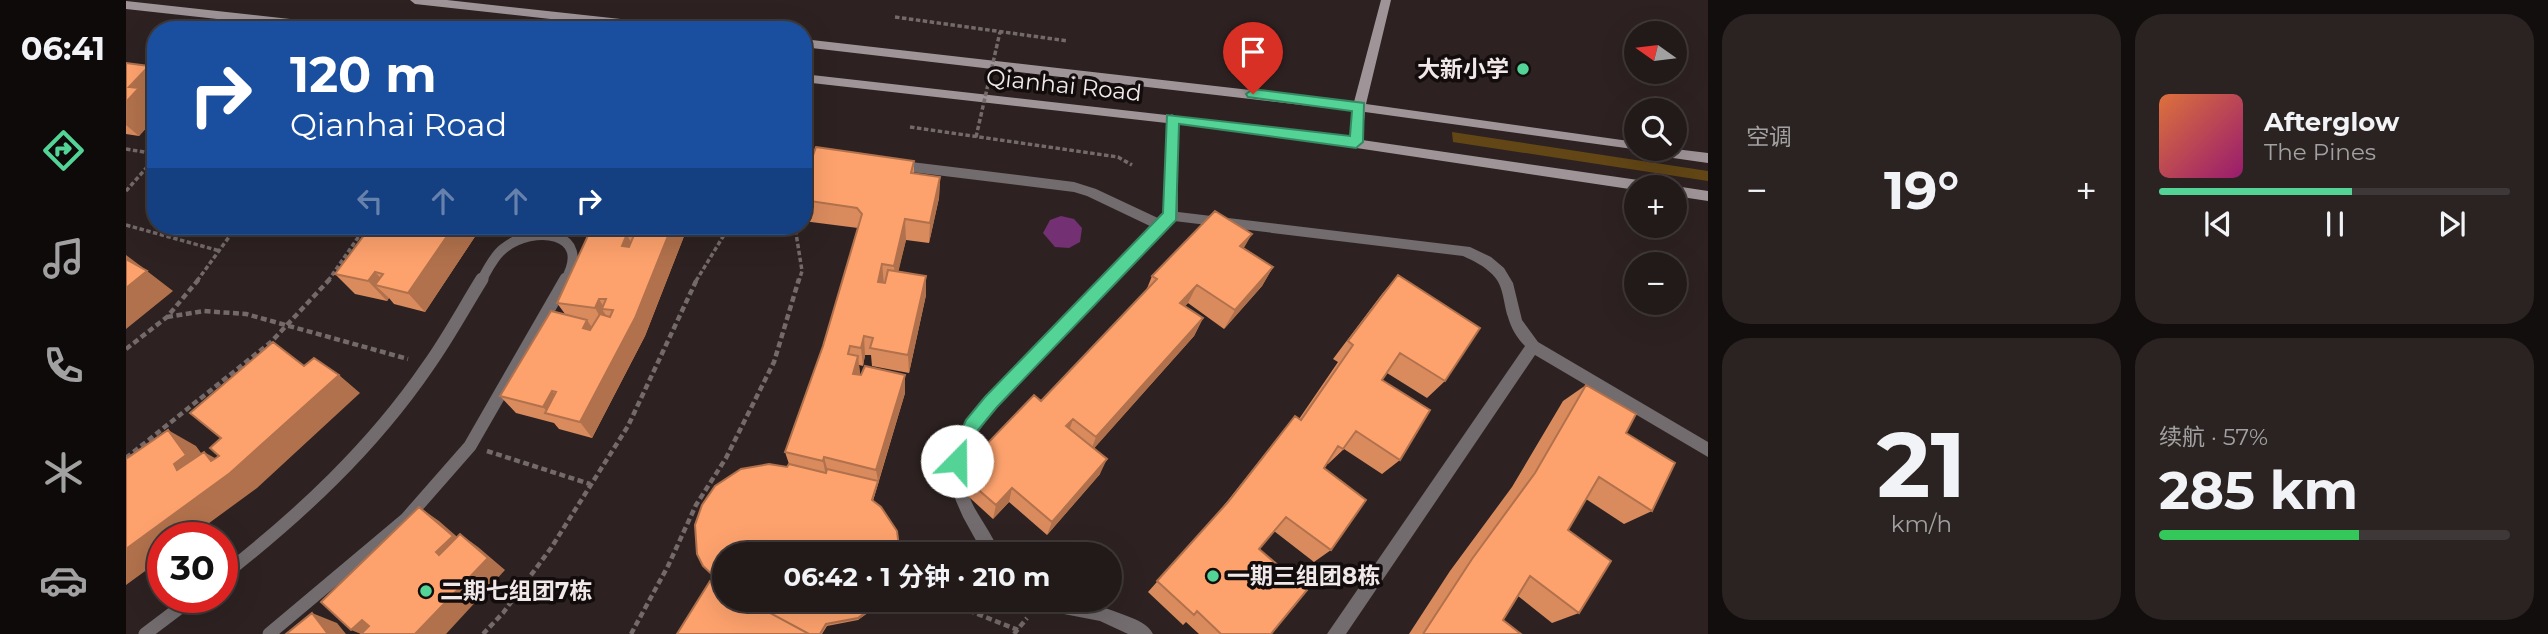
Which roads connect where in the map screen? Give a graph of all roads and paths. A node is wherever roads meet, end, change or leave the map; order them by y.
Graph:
1 (415, 0) edge
2 (1386, 0) edge
3 (126, 5) edge
4 (895, 17) dead end
5 (271, 21) edge
6 (603, 21) edge
7 (1000, 32) junction
8 (1068, 41) dead end
9 (812, 44) edge
10 (812, 79) edge
11 (1359, 107) junction
12 (1172, 118) junction
13 (910, 127) dead end
14 (976, 138) junction
15 (1356, 142) junction
16 (1624, 146) edge
17 (126, 149) edge
18 (147, 153) edge
19 (812, 155) edge
20 (1687, 155) edge
21 (1708, 158) edge
22 (844, 159) edge
23 (884, 164) edge
24 (1132, 165) dead end
25 (147, 166) edge
26 (1624, 183) edge
27 (126, 191) edge
28 (1687, 193) edge
29 (1708, 196) edge
30 (1166, 221) junction
31 (126, 225) edge
32 (147, 231) edge
33 (162, 235) edge
34 (231, 235) edge
35 (360, 235) edge
36 (536, 235) edge
37 (553, 235) edge
38 (724, 235) edge
39 (796, 235) edge
40 (220, 251) junction
41 (167, 317) junction
42 (288, 326) junction
43 (1533, 346) junction
44 (126, 349) edge
45 (429, 365) junction
46 (470, 446) junction
47 (1708, 450) edge
48 (126, 458) edge
49 (590, 484) junction
50 (696, 505) junction
51 (704, 508) edge
52 (986, 542) edge
53 (238, 564) edge
54 (973, 612) edge
55 (1095, 612) edge
56 (173, 613) edge
57 (1018, 629) dead end
58 (145, 634) edge
59 (269, 634) edge
60 (483, 634) edge
61 (631, 634) edge
62 (1144, 634) edge
63 (1336, 634) edge

1 - 6 main road
2 - 11 main road
3 - 5 main road
4 - 7 path
7 - 8 path
7 - 14 path, bridge
9 - 11 main road, Qianhai Road
10 - 12 main road, Qianhai Road
11 - 15 main road
11 - 16 main road, Qianhai Road
12 - 15 main road, Qianhai Road
12 - 30 street
13 - 14 path
14 - 24 path
15 - 26 main road, Qianhai Road
17 - 18 path
19 - 22 street
20 - 21 main road
23 - 30 street
25 - 27 path
28 - 29 main road
30 - 43 street
30 - 52 street
31 - 32 path
33 - 40 path
34 - 40 path
35 - 42 path
36 - 45 lane
37 - 46 lane
38 - 49 path
39 - 50 path
40 - 41 path
41 - 42 path
41 - 44 path
42 - 45 path
42 - 48 path
43 - 47 street
43 - 63 street
45 - 53 lane
46 - 49 path
46 - 59 lane
49 - 60 path
50 - 51 path
50 - 61 path
54 - 57 path
55 - 62 street
56 - 58 lane

